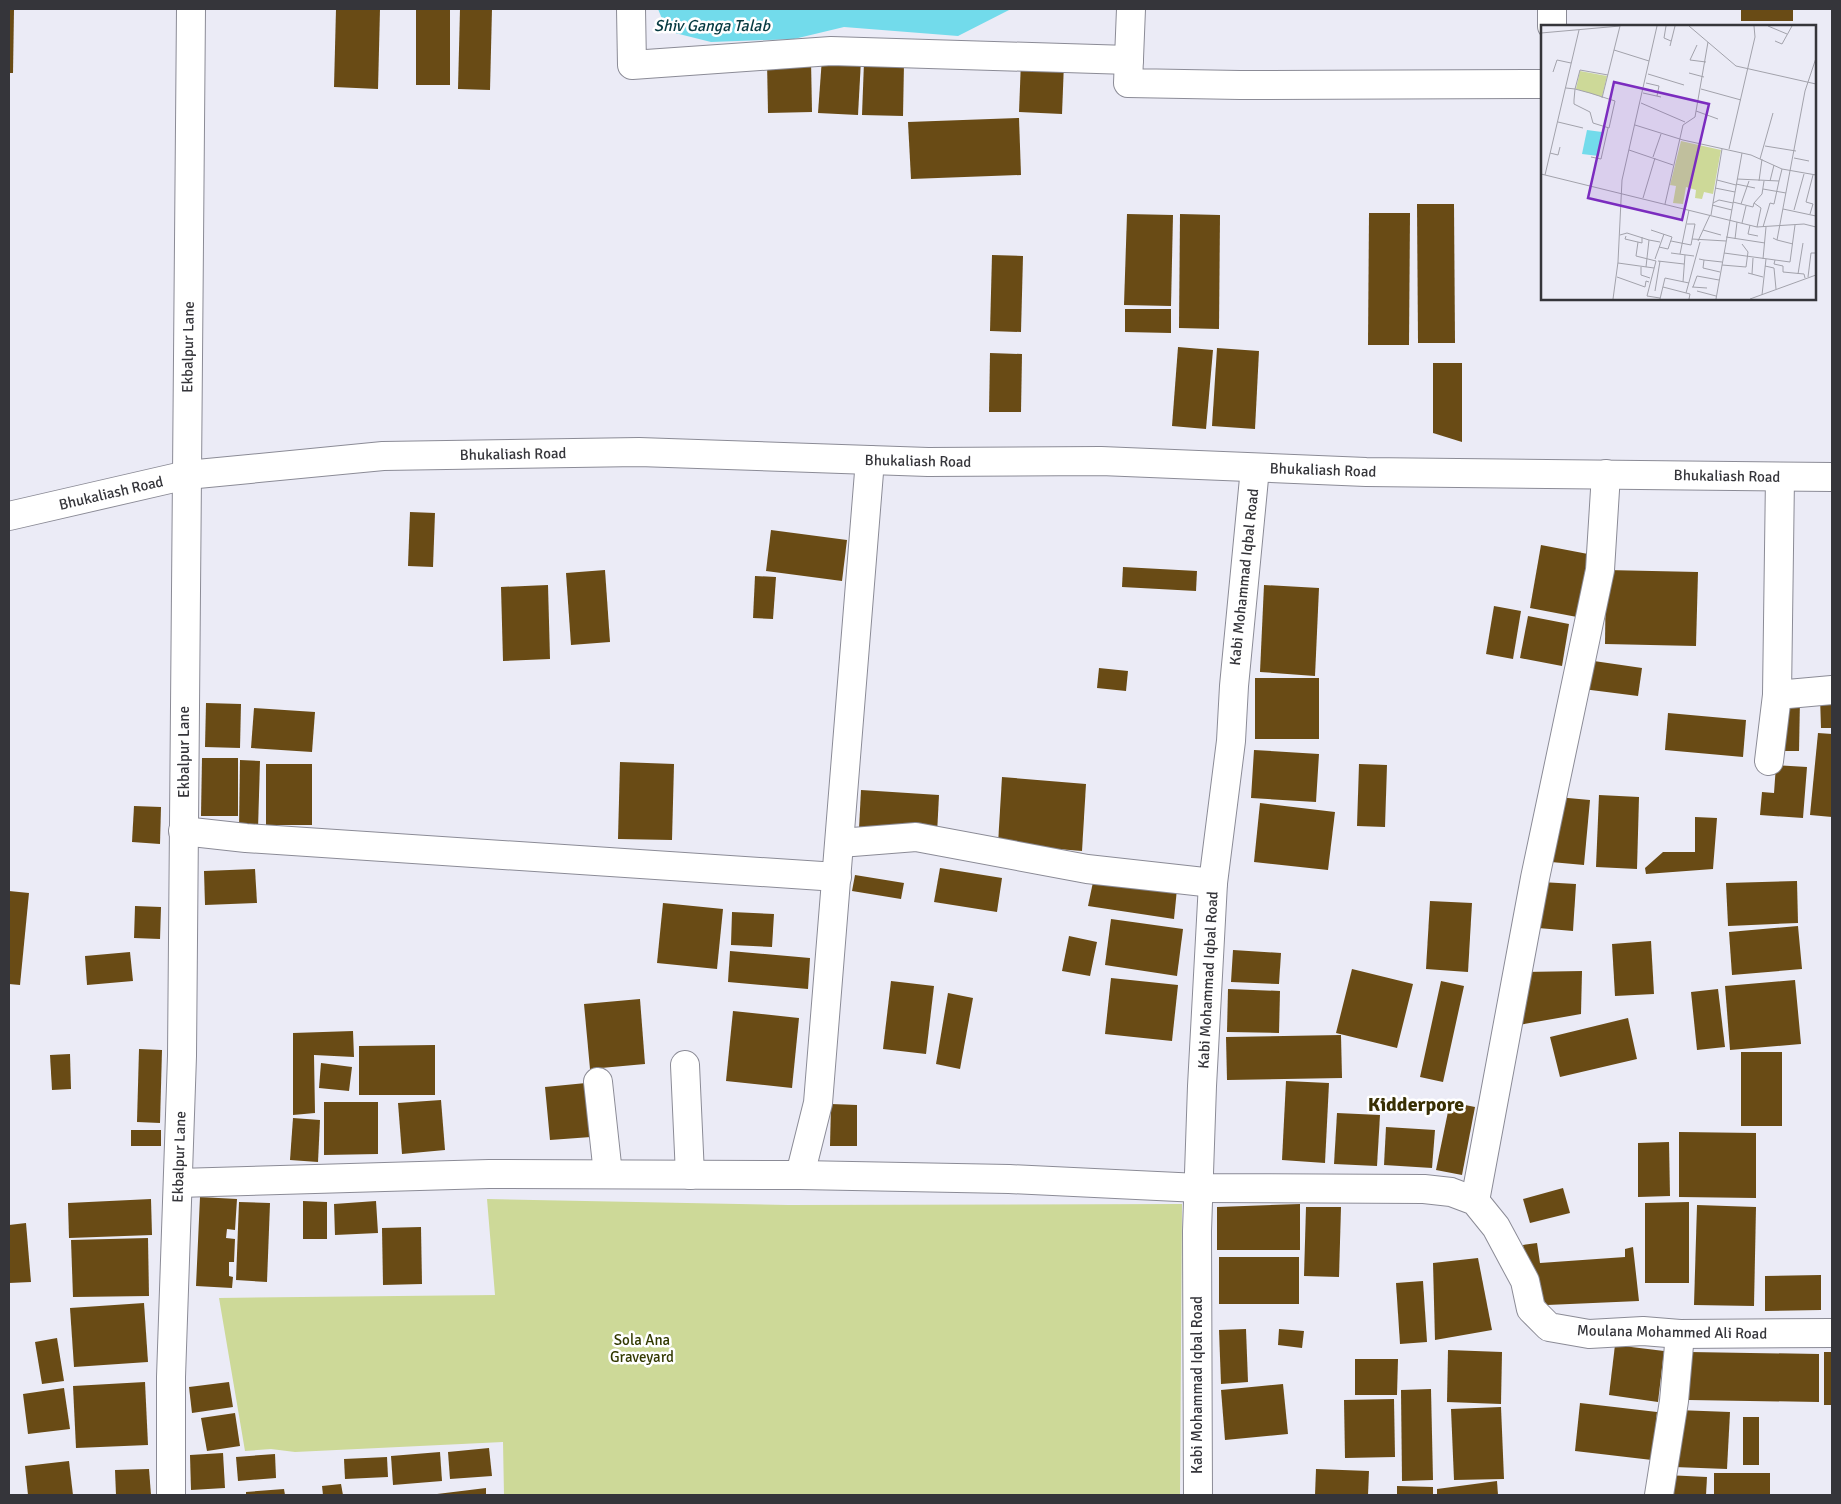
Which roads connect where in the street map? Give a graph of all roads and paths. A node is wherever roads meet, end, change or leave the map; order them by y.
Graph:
1 (191, 9) edge
2 (631, 9) edge
3 (1131, 9) edge
4 (1552, 9) edge
5 (1552, 25) edge
6 (1129, 60) junction
7 (1541, 84) edge
8 (870, 460) junction
9 (1255, 468) junction
10 (1606, 474) junction
11 (186, 475) junction
12 (1780, 477) junction
13 (1832, 477) edge
14 (9, 516) edge
15 (1832, 690) edge
16 (1776, 695) junction
17 (1769, 762) dead end
18 (183, 831) junction
19 (840, 843) junction
20 (837, 877) junction
21 (1213, 883) junction
22 (685, 1065) dead end
23 (598, 1082) dead end
24 (608, 1174) junction
25 (690, 1175) junction
26 (800, 1175) junction
27 (178, 1183) junction
28 (1199, 1188) junction
29 (1475, 1201) junction
30 (1832, 1333) edge
31 (1680, 1334) junction
32 (171, 1495) edge
33 (1198, 1495) edge
34 (1659, 1495) edge

1 - 11 street, Ekbalpur Lane
2 - 6 street
3 - 6 street
4 - 5 street
6 - 7 street
8 - 9 street, Bhukaliash Road
8 - 11 street, Bhukaliash Road
8 - 19 street
9 - 10 street, Bhukaliash Road
9 - 21 street, Kabi Mohammad Iqbal Road
10 - 12 street, Bhukaliash Road
10 - 29 street
11 - 14 street, Bhukaliash Road
11 - 18 street, Ekbalpur Lane
12 - 13 street, Bhukaliash Road
12 - 16 street
15 - 16 street
16 - 17 street
18 - 20 street
18 - 27 street, Ekbalpur Lane
19 - 20 street
19 - 21 street
20 - 26 street
21 - 28 street, Kabi Mohammad Iqbal Road
22 - 25 street
23 - 24 street
24 - 25 street
24 - 27 street
25 - 26 street
26 - 28 street
27 - 32 street, Ekbalpur Lane
28 - 29 street
28 - 33 street, Kabi Mohammad Iqbal Road
29 - 31 street, Moulana Mohammed Ali Road
30 - 31 street, Moulana Mohammed Ali Road
31 - 34 street

